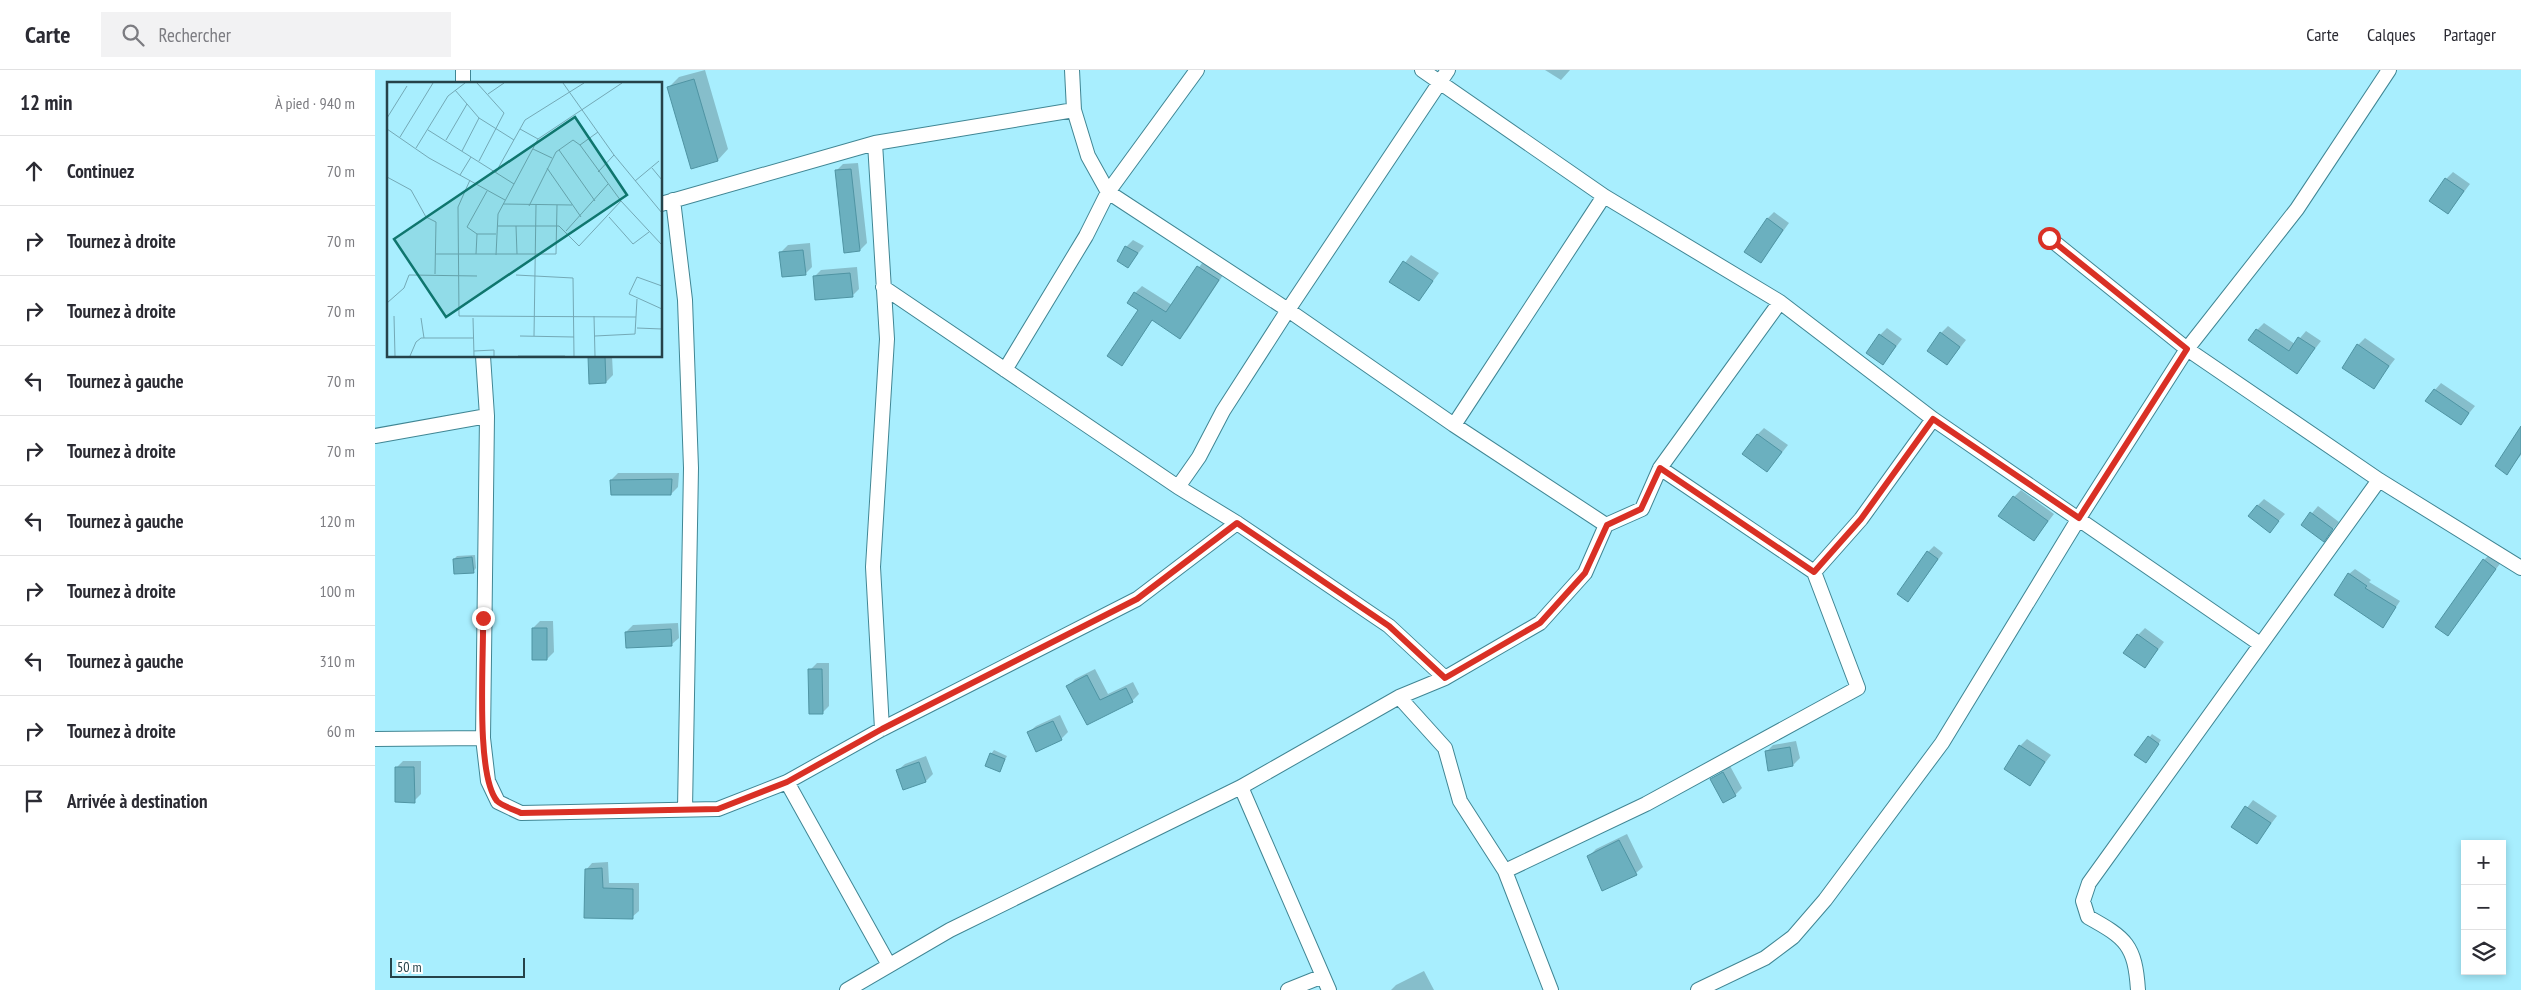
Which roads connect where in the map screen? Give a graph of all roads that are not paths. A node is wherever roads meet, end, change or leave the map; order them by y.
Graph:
1 (1072, 70) edge
2 (1197, 70) edge
3 (1422, 70) edge
4 (1448, 70) edge
5 (2389, 70) edge
6 (1439, 81) junction
7 (1074, 110) junction
8 (875, 143) junction
9 (1108, 192) junction
10 (1604, 196) junction
11 (667, 202) edge
12 (2049, 238) dead end
13 (883, 287) junction
14 (1780, 302) junction
15 (1288, 310) junction
16 (2187, 349) junction
17 (483, 358) edge
18 (1005, 370) junction
19 (487, 416) junction
20 (1933, 419) junction
21 (1454, 424) junction
22 (375, 436) edge
23 (1660, 468) junction
24 (2379, 480) junction
25 (1178, 488) junction
26 (2079, 518) junction
27 (1237, 523) junction
28 (1607, 525) junction
29 (2521, 568) edge
30 (1814, 572) junction
31 (2260, 644) junction
32 (1445, 678) junction
33 (1399, 697) junction
34 (882, 729) junction
35 (483, 738) junction
36 (375, 739) edge
37 (787, 782) junction
38 (1241, 787) junction
39 (685, 809) junction
40 (1505, 870) junction
41 (889, 966) junction
42 (1323, 976) junction
43 (847, 990) edge
44 (1288, 990) edge
45 (1329, 990) edge
46 (1551, 990) edge
47 (1697, 990) edge
48 (2139, 990) edge

1 - 7 street
2 - 9 street
3 - 6 street
4 - 6 street
5 - 16 street
6 - 10 street
6 - 15 street
7 - 8 street
7 - 9 street
8 - 11 street
8 - 13 street
9 - 15 street
9 - 18 street
10 - 14 street
10 - 21 street
11 - 39 street
12 - 16 street
13 - 18 street
13 - 34 street
14 - 20 street
14 - 23 street
15 - 21 street
15 - 25 street
16 - 24 street
16 - 26 street
17 - 19 street
18 - 25 street
19 - 22 street
19 - 35 street
20 - 26 street
20 - 30 street
21 - 28 street
23 - 28 street
23 - 30 street
24 - 29 street
24 - 31 street
25 - 27 street
26 - 31 street
26 - 47 street
27 - 32 street
27 - 34 street
28 - 32 street
30 - 40 street
31 - 48 street
32 - 33 street
33 - 38 street
33 - 40 street
34 - 37 street
35 - 36 street
35 - 39 street
37 - 39 street
37 - 41 street
38 - 41 street
38 - 42 street
40 - 46 street
41 - 43 street
42 - 44 street
42 - 45 street

